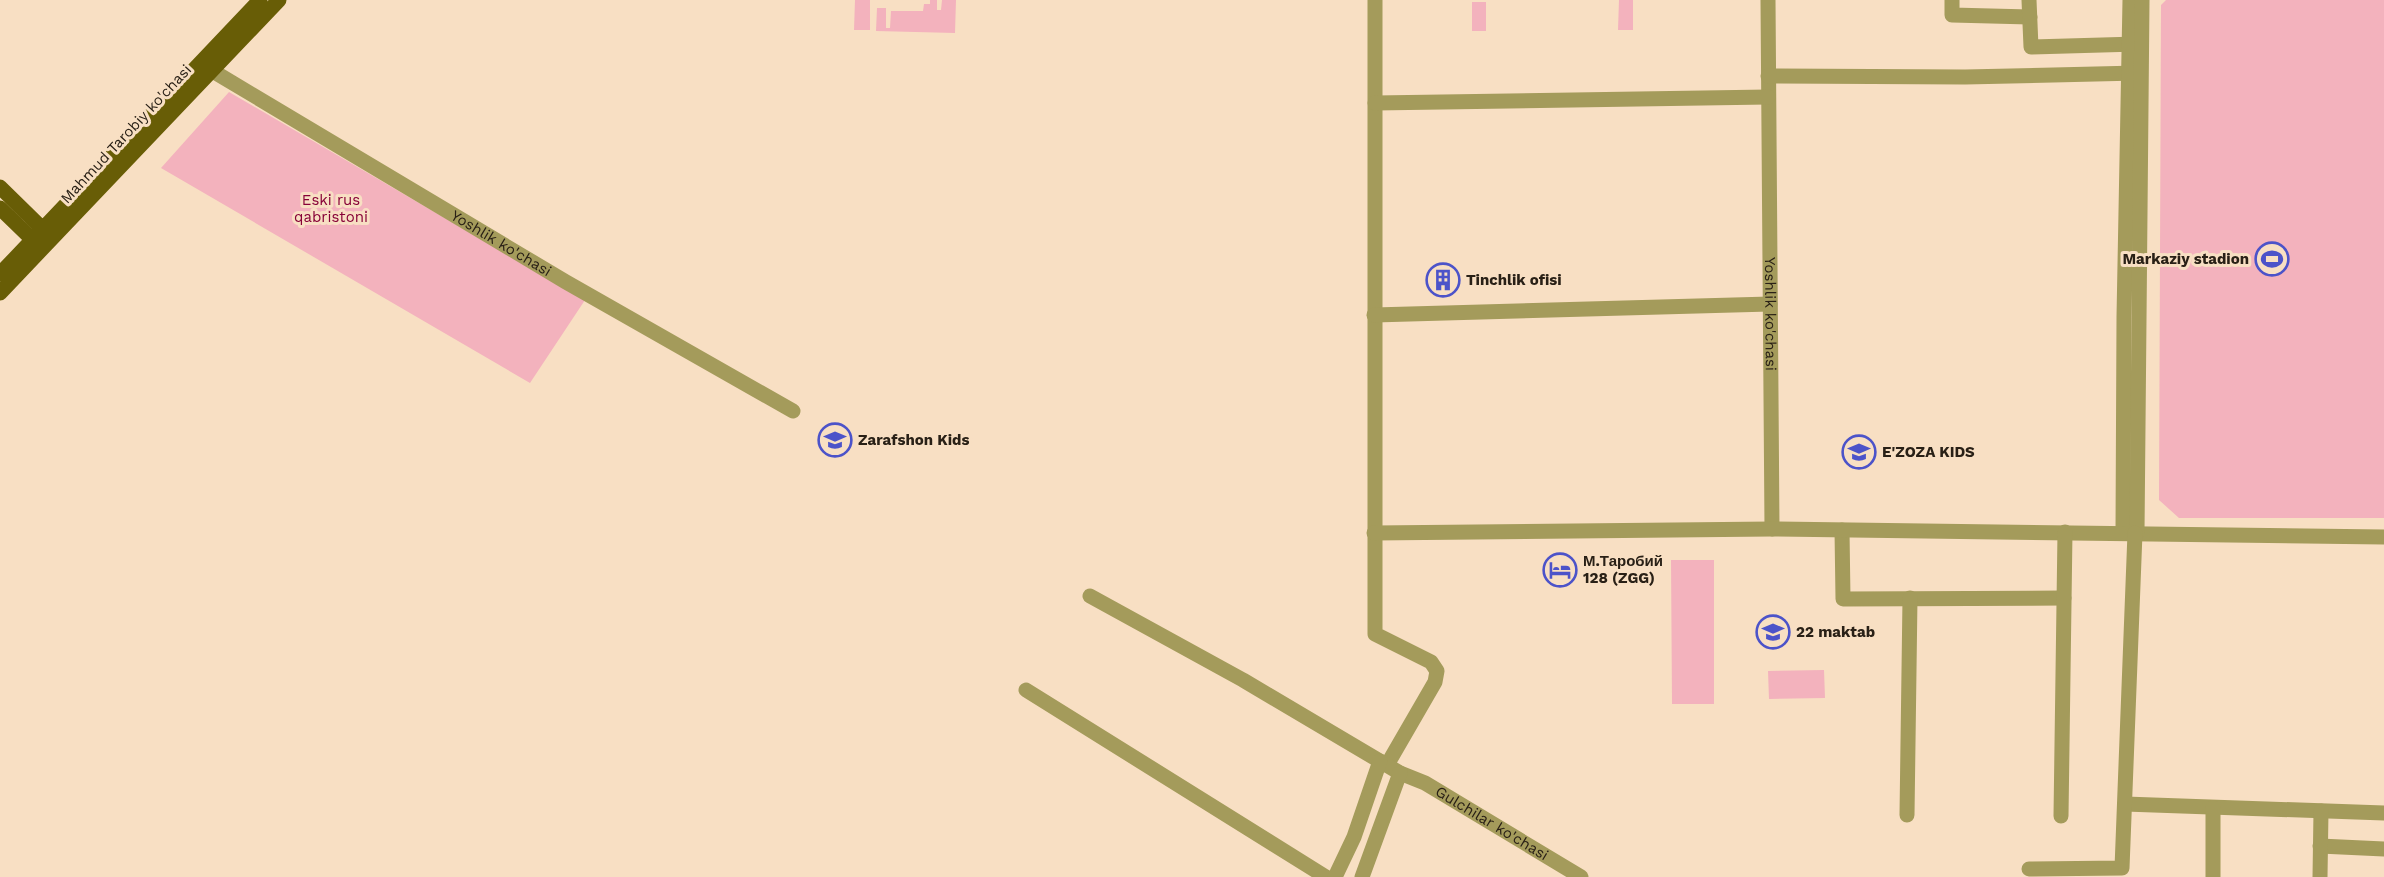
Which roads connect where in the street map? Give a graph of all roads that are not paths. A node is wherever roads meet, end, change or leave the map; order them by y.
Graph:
1 (261, 0) edge
2 (279, 0) edge
3 (1375, 0) edge
4 (1768, 0) edge
5 (1952, 0) edge
6 (2029, 0) edge
7 (2130, 0) edge
8 (2142, 0) edge
9 (2030, 17) junction
10 (2135, 44) junction
11 (211, 70) junction
12 (2135, 73) junction
13 (1768, 76) junction
14 (1768, 98) junction
15 (1375, 103) junction
16 (0, 187) edge
17 (0, 208) edge
18 (59, 212) junction
19 (19, 216) junction
20 (42, 239) junction
21 (18, 255) junction
22 (0, 274) edge
23 (0, 293) edge
24 (1770, 304) junction
25 (1374, 315) junction
26 (793, 411) dead end
27 (1772, 529) junction
28 (1842, 530) junction
29 (2065, 532) junction
30 (1374, 533) junction
31 (2132, 533) junction
32 (2384, 537) edge
33 (1090, 596) dead end
34 (1910, 598) junction
35 (2064, 598) junction
36 (1026, 690) dead end
37 (1389, 766) junction
38 (2125, 804) junction
39 (2213, 808) junction
40 (2321, 812) junction
41 (2384, 813) edge
42 (1907, 815) dead end
43 (2061, 816) dead end
44 (2320, 846) junction
45 (2384, 849) edge
46 (2029, 869) dead end
47 (1326, 877) edge
48 (1335, 877) edge
49 (1362, 877) edge
50 (1581, 877) edge
51 (2212, 877) edge
52 (2320, 877) edge

1 - 18 main road, Mahmud Tarobiy ko'chasi
2 - 11 main road, Mahmud Tarobiy ko'chasi
3 - 15 street
4 - 13 street, Yoshlik ko'chasi
5 - 9 street
6 - 9 street
7 - 10 street
8 - 10 street
9 - 10 street
10 - 12 street
11 - 20 main road, Mahmud Tarobiy ko'chasi
11 - 26 street, Yoshlik ko'chasi
12 - 13 street
12 - 31 street
13 - 14 street, Yoshlik ko'chasi
14 - 15 street
14 - 24 street, Yoshlik ko'chasi
15 - 25 street
16 - 19 main road
17 - 19 main road
18 - 19 main road
18 - 20 main road, Mahmud Tarobiy ko'chasi
19 - 20 main road
19 - 21 main road
20 - 21 main road, Mahmud Tarobiy ko'chasi
20 - 23 main road, Mahmud Tarobiy ko'chasi
21 - 22 main road, Mahmud Tarobiy ko'chasi
24 - 25 street
24 - 27 street, Yoshlik ko'chasi
25 - 30 street
27 - 28 street
27 - 30 street
28 - 29 street
28 - 34 street
29 - 31 street
29 - 35 street
30 - 37 street
31 - 32 street
31 - 38 street
33 - 37 street, Gulchilar ko'chasi
34 - 35 street
34 - 42 street
35 - 43 street
36 - 47 street
37 - 48 street
37 - 49 street
37 - 50 street, Gulchilar ko'chasi
38 - 39 street
38 - 46 street
39 - 40 street
39 - 51 street
40 - 41 street
40 - 44 street
44 - 45 street
44 - 52 street

